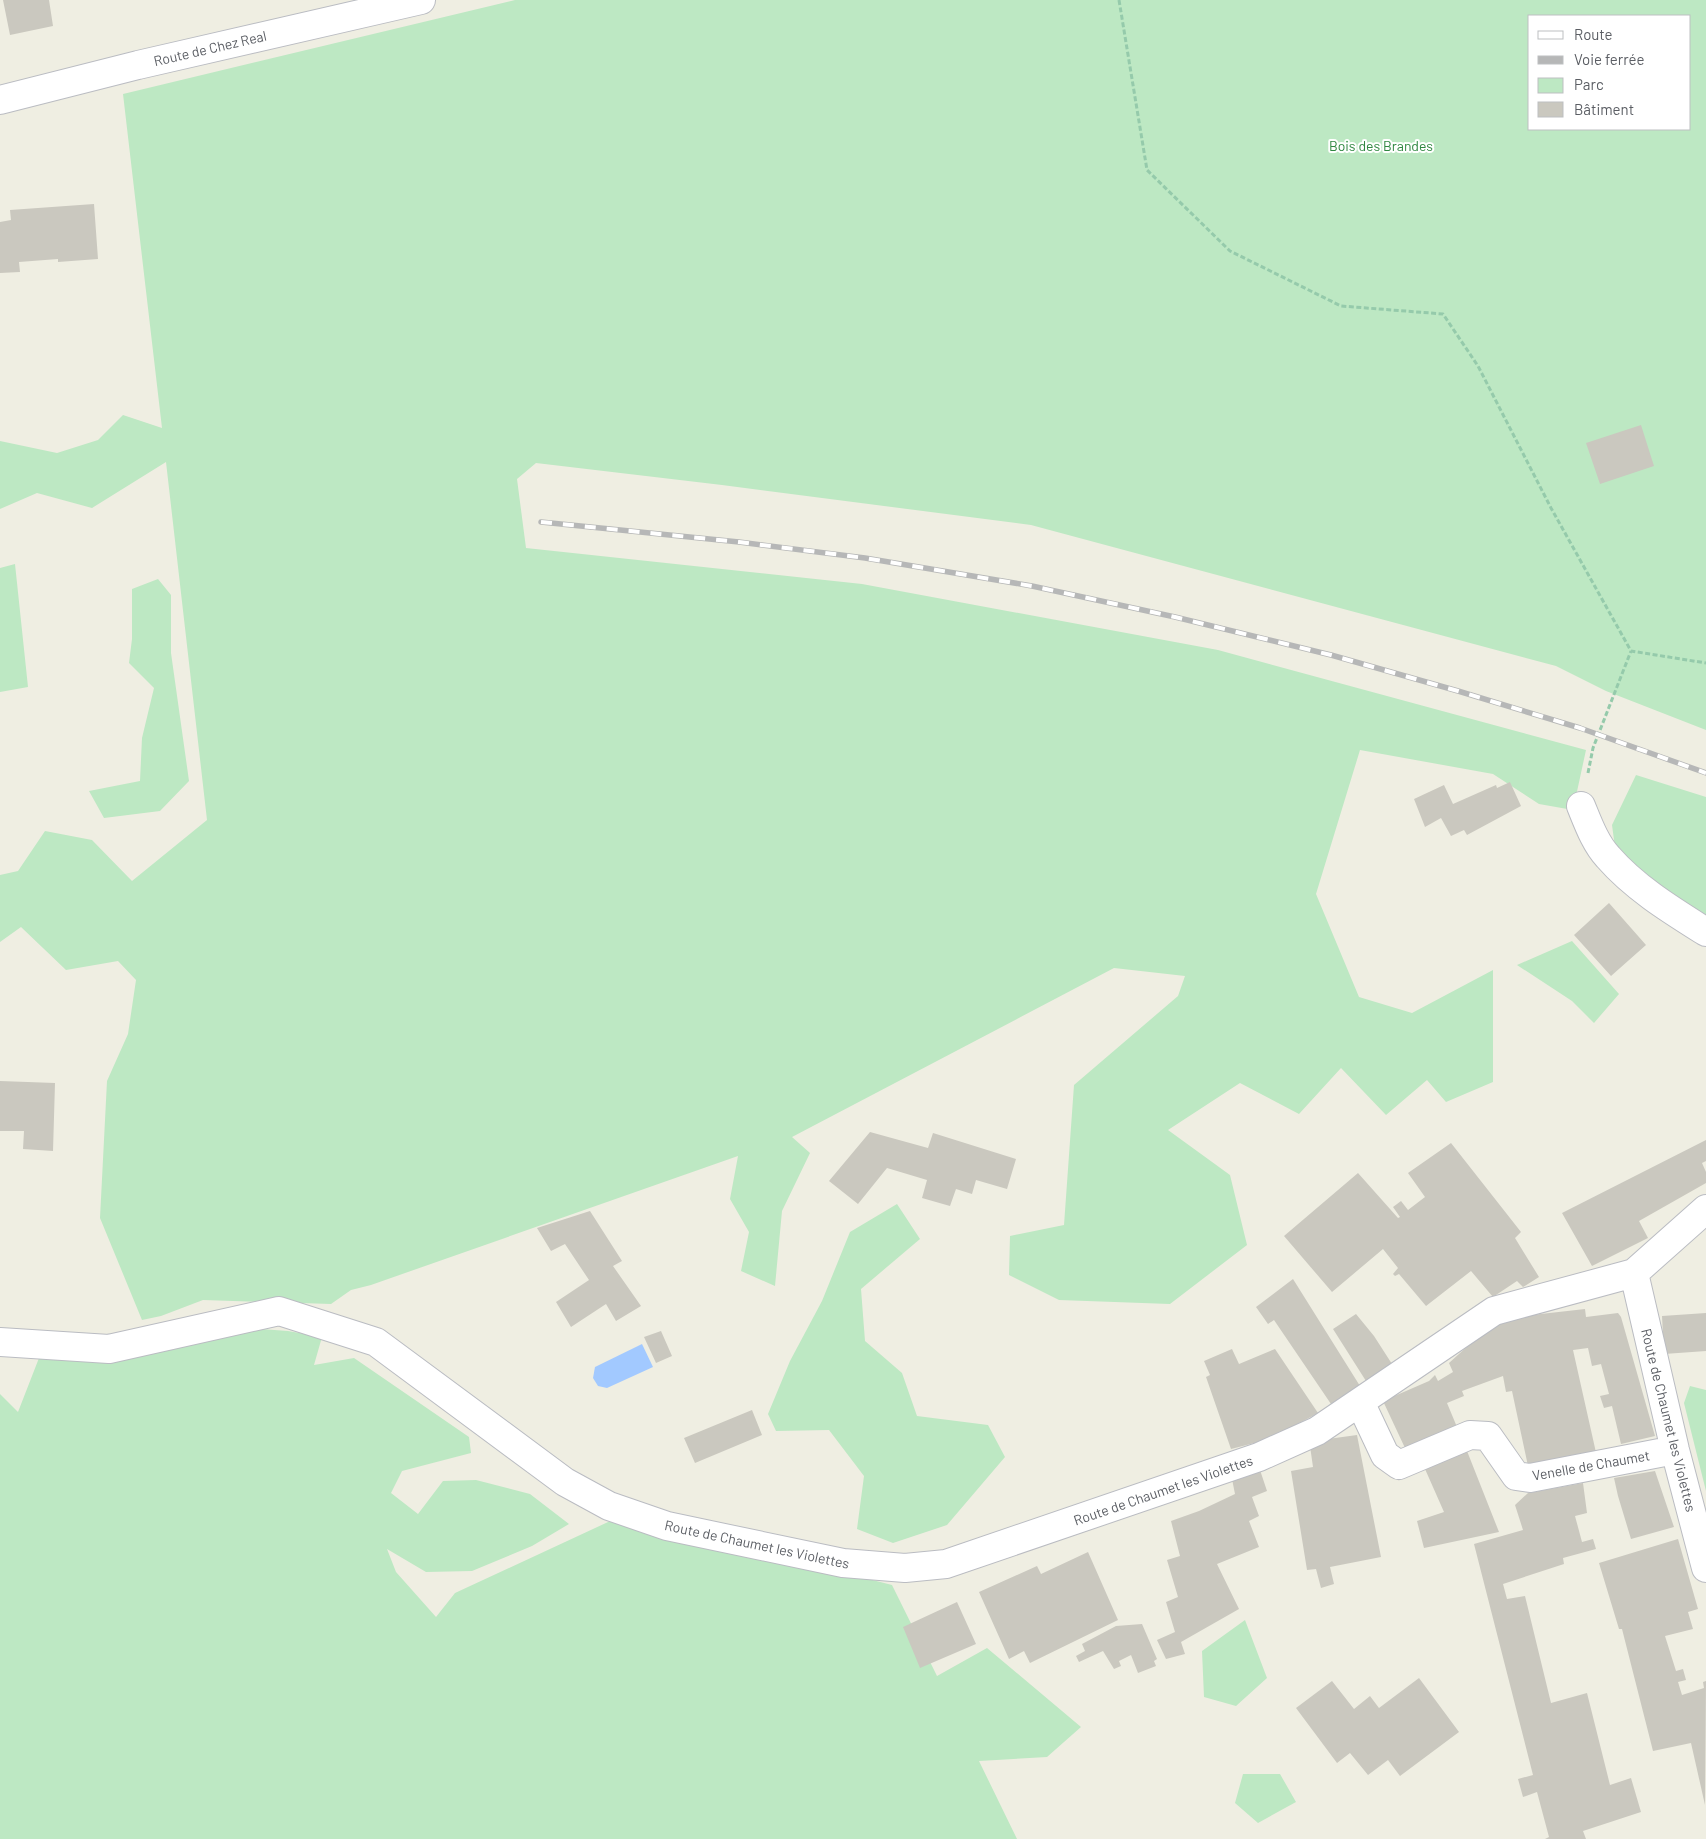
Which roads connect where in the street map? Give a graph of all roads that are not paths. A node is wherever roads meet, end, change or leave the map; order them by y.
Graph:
1 (421, 0) edge
2 (0, 100) edge
3 (1581, 806) road end
4 (1706, 932) edge
5 (1706, 1209) edge
6 (1634, 1273) junction
7 (0, 1342) edge
8 (1360, 1402) junction
9 (1675, 1450) junction
10 (1706, 1568) edge

1 - 2 street, Route de Chez Real
3 - 4 street
5 - 6 street, Route de Chaumet les Violettes
6 - 8 street, Route de Chaumet les Violettes
6 - 9 street, Route de Chaumet les Violettes
7 - 8 street, Route de Chaumet les Violettes
8 - 9 street, Venelle de Chaumet
9 - 10 street, Route de Chaumet les Violettes

